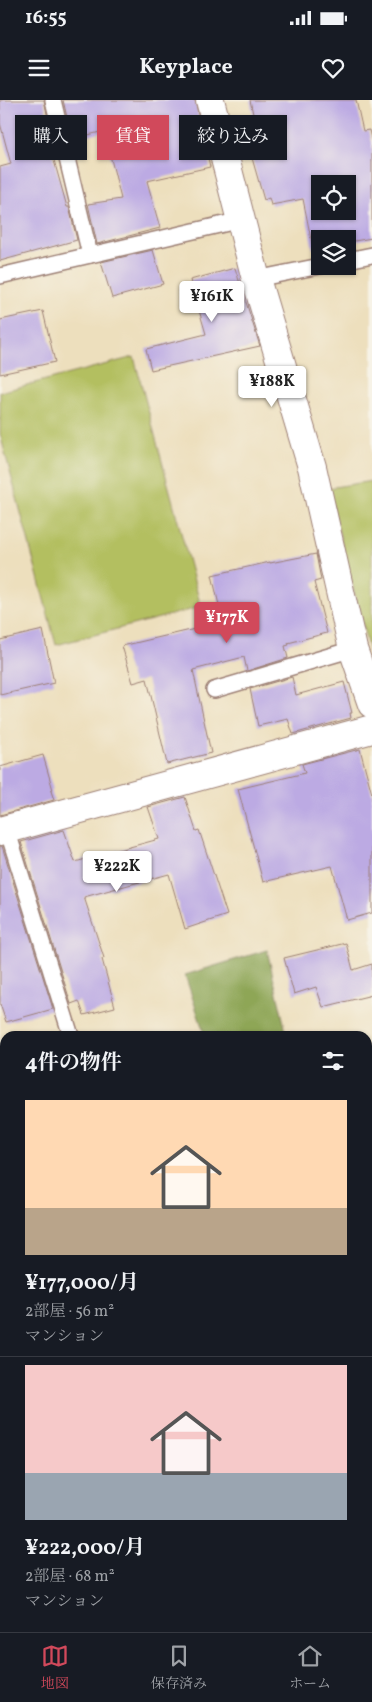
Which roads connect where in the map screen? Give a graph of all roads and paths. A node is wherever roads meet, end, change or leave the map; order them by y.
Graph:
1 (53, 100) edge
2 (210, 100) edge
3 (241, 220) junction
4 (90, 255) junction
5 (372, 255) edge
6 (356, 258) edge
7 (311, 268) edge
8 (0, 276) edge
9 (256, 278) junction
10 (353, 649) junction
11 (214, 690) dead end
12 (372, 704) edge
13 (372, 729) edge
14 (4, 830) edge
15 (69, 1031) edge

1 - 4 lane
2 - 3 street
3 - 4 lane
3 - 9 street
4 - 8 lane
5 - 6 lane
7 - 9 lane
9 - 10 street
10 - 11 lane
10 - 12 street
13 - 14 street
14 - 15 lane

